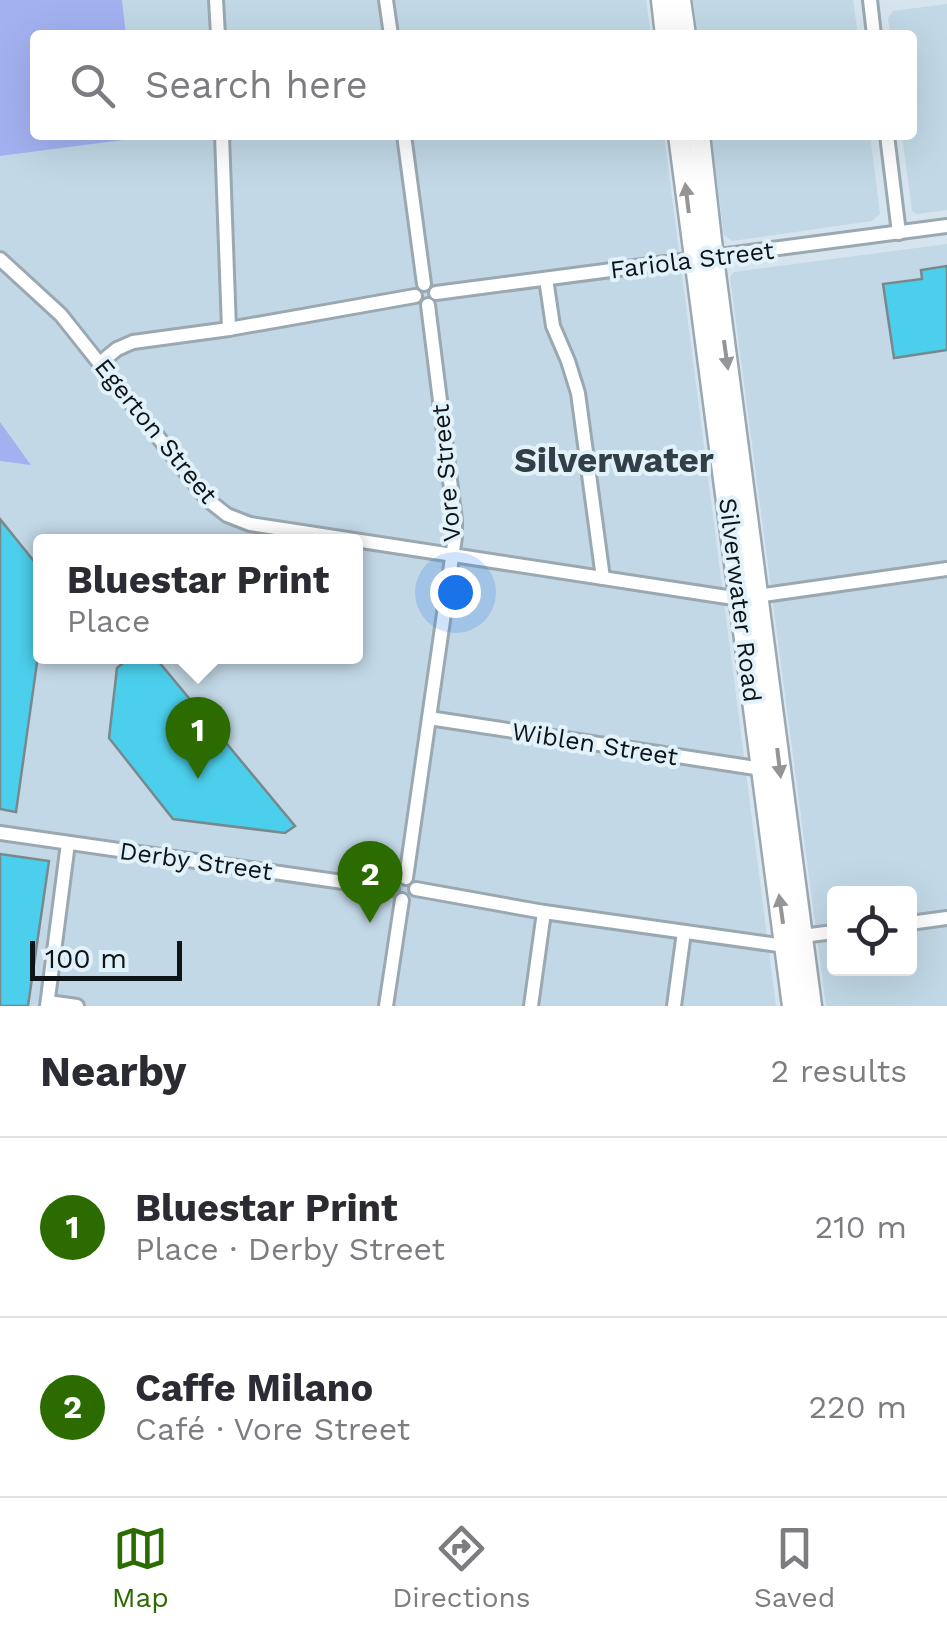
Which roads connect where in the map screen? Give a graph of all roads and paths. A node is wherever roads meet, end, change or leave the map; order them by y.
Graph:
1 (216, 0) edge
2 (386, 0) edge
3 (662, 0) edge
4 (680, 0) edge
5 (870, 0) edge
6 (218, 30) edge
7 (389, 30) edge
8 (665, 30) edge
9 (684, 30) edge
10 (873, 30) edge
11 (222, 140) edge
12 (405, 140) edge
13 (680, 140) edge
14 (700, 140) edge
15 (887, 140) edge
16 (947, 226) edge
17 (898, 232) junction
18 (0, 259) edge
19 (704, 259) junction
20 (546, 279) junction
21 (424, 284) junction
22 (415, 296) junction
23 (432, 299) junction
24 (229, 329) junction
25 (100, 363) junction
26 (313, 534) edge
27 (363, 542) edge
28 (452, 556) junction
29 (947, 569) edge
30 (603, 578) junction
31 (749, 598) junction
32 (429, 718) junction
33 (762, 769) junction
34 (0, 833) edge
35 (68, 843) junction
36 (406, 878) junction
37 (416, 889) junction
38 (397, 895) junction
39 (544, 912) junction
40 (947, 918) edge
41 (917, 922) edge
42 (684, 932) junction
43 (827, 934) edge
44 (794, 941) junction
45 (48, 1004) edge
46 (77, 1006) edge
47 (386, 1006) edge
48 (531, 1006) edge
49 (674, 1006) edge
50 (793, 1006) edge
51 (811, 1006) edge

1 - 6 street
2 - 7 street
3 - 8 highway
4 - 9 highway
5 - 10 street
11 - 24 street
12 - 21 street
19 -> 13 highway, Silverwater Road
14 - 19 highway, Silverwater Road
15 - 17 street
16 - 17 street, Fariola Street
17 - 19 street, Fariola Street
18 - 25 street, Egerton Street
19 - 20 street, Fariola Street
19 - 31 highway, Silverwater Road
20 - 23 street, Fariola Street
20 - 30 street
21 - 22 street
21 - 23 street
22 - 23 street
22 - 24 street
23 - 28 street, Vore Street
24 - 25 street
25 - 26 street, Egerton Street
27 - 28 street, Egerton Street
28 - 30 street, Egerton Street
28 - 32 street, Vore Street
29 - 31 street, Egerton Street
30 - 31 street, Egerton Street
31 - 33 highway, Silverwater Road
31 -> 44 highway, Silverwater Road
32 - 33 street, Wiblen Street
32 - 36 street, Vore Street
44 -> 33 highway, Silverwater Road
34 - 35 street, Derby Street
35 - 38 street, Derby Street
35 - 45 street
36 - 37 street
36 - 38 street
37 - 38 street
37 - 39 street
38 - 47 street
39 - 42 street
39 - 48 street
40 - 41 street
42 - 44 street
42 - 49 street
43 - 44 street
44 - 50 highway, Silverwater Road
44 - 51 highway, Silverwater Road
45 - 46 street

